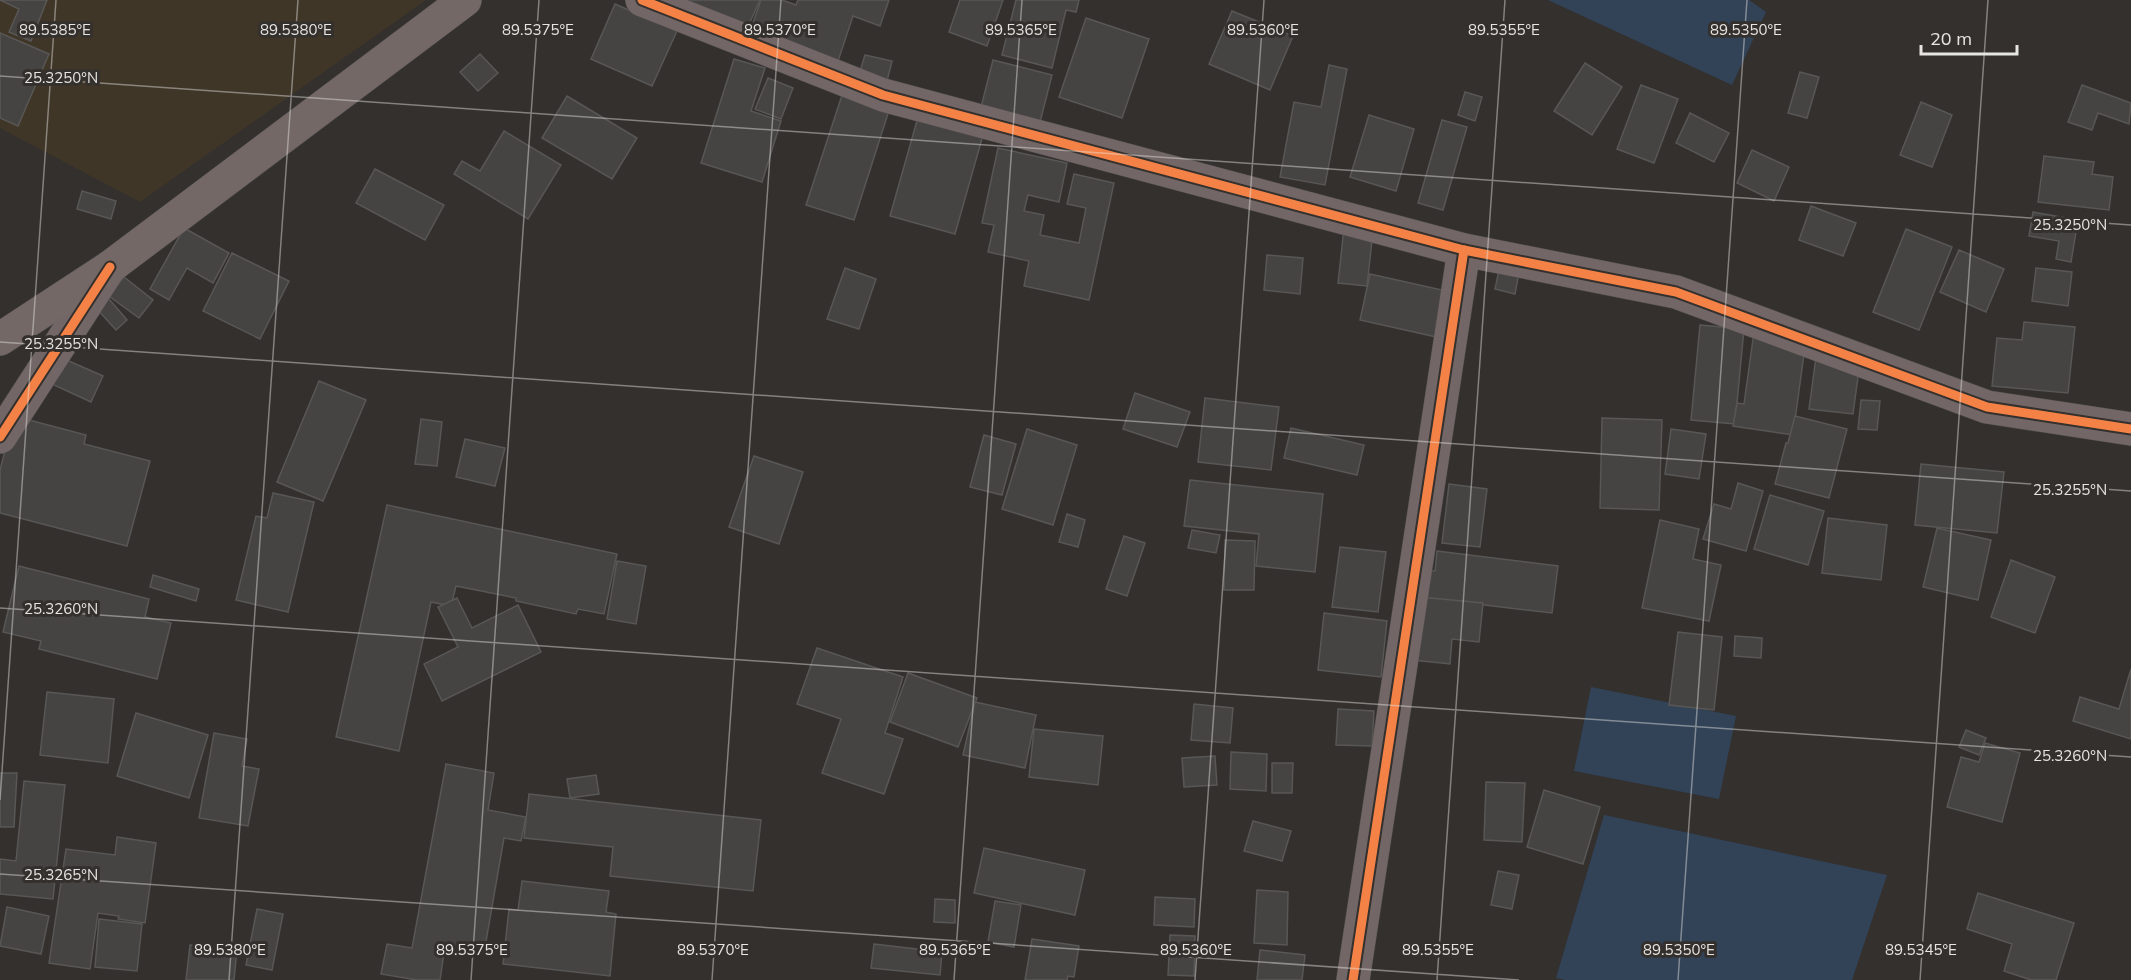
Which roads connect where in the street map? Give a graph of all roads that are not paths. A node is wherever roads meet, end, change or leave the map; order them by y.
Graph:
1 (465, 0) edge
2 (642, 0) edge
3 (1464, 250) junction
4 (110, 267) junction
5 (0, 339) edge
6 (2131, 429) edge
7 (0, 436) edge
8 (1353, 980) edge

1 - 4 main road
2 - 3 street
3 - 6 street
3 - 8 street
4 - 5 main road
4 - 7 street

